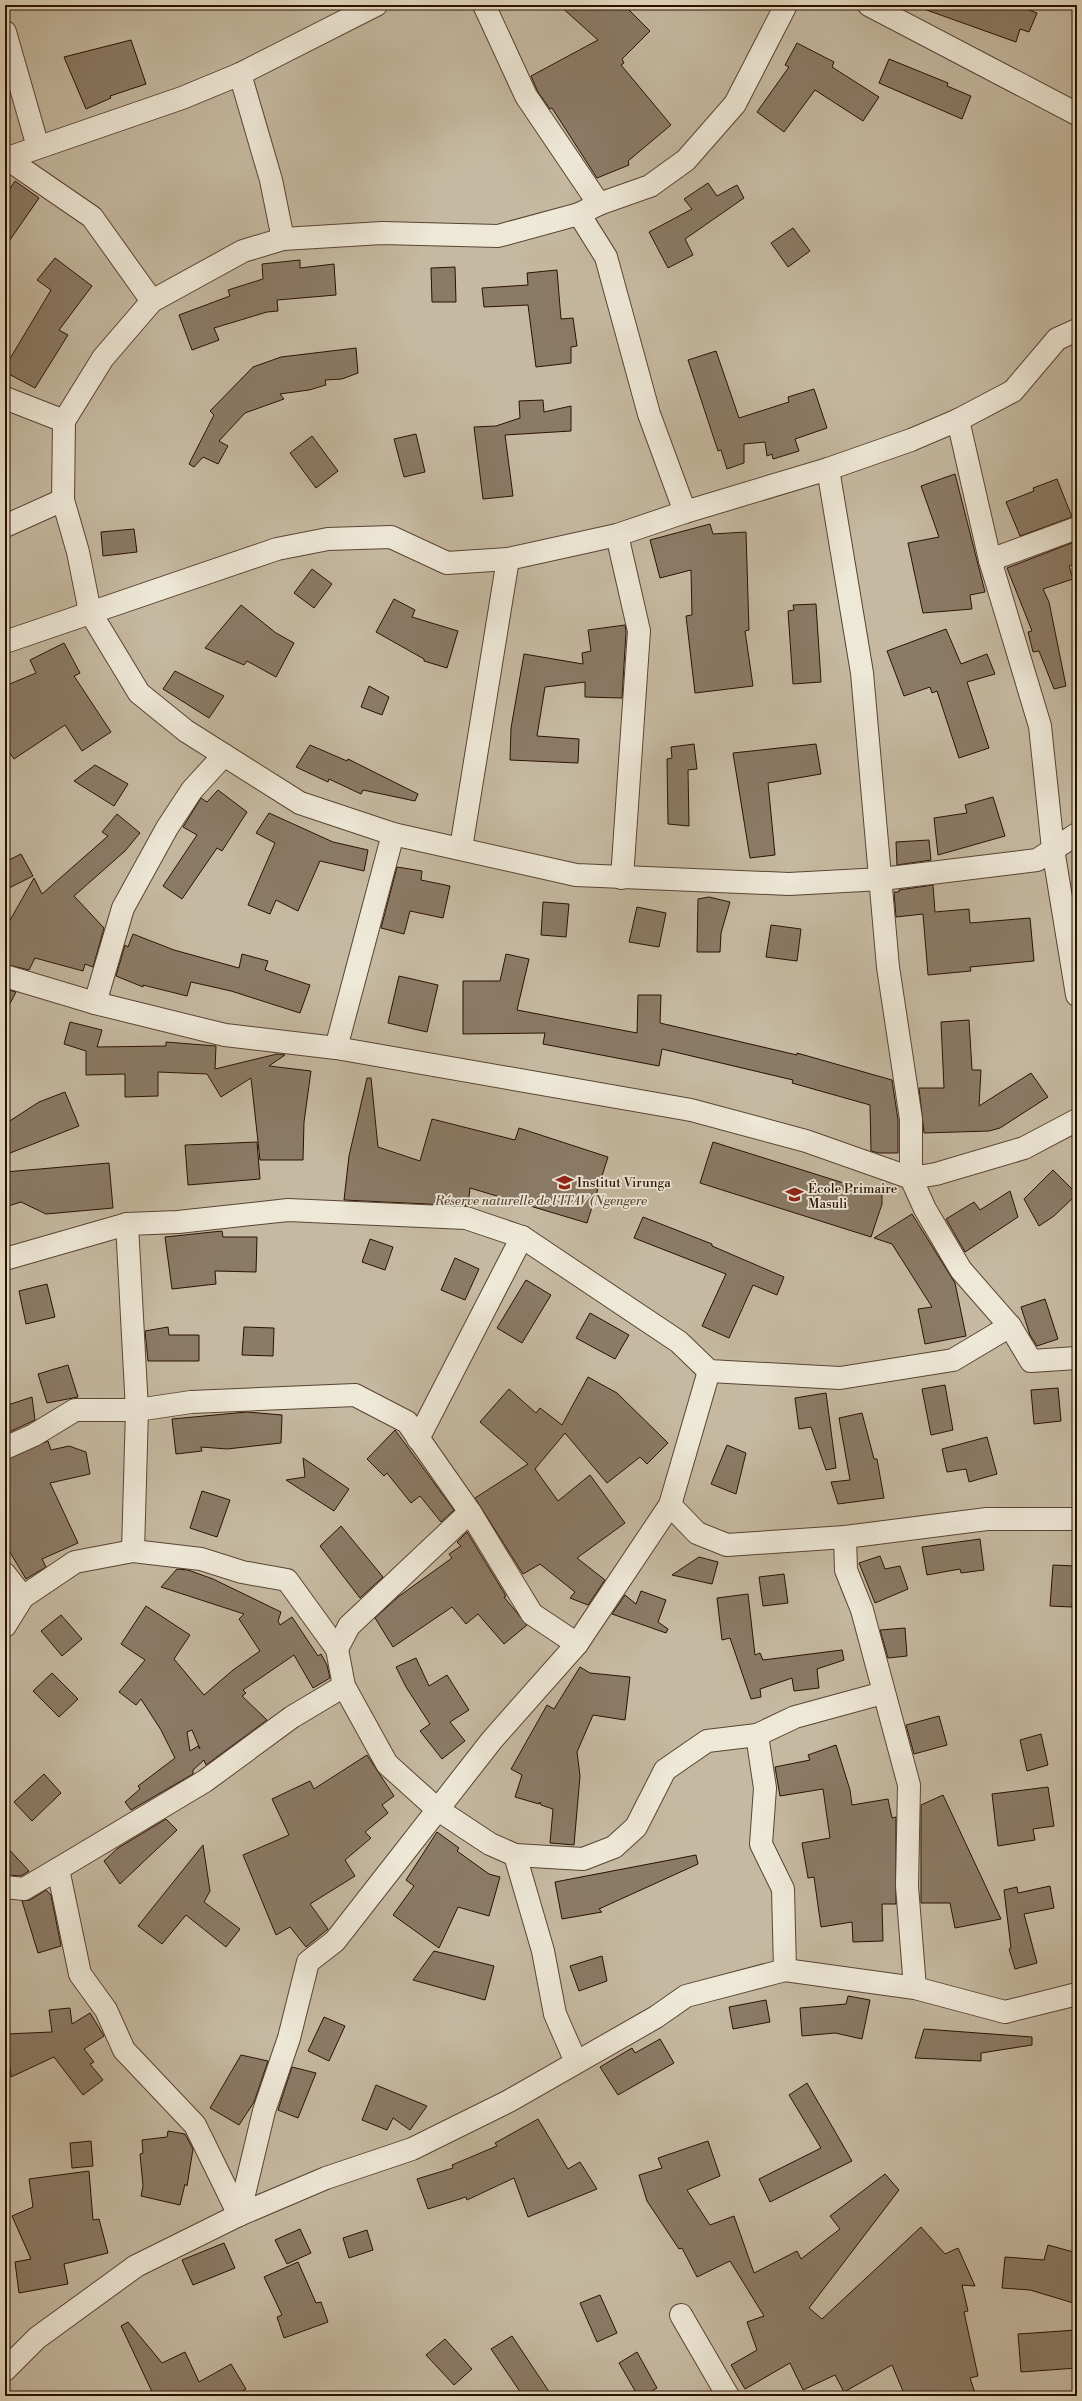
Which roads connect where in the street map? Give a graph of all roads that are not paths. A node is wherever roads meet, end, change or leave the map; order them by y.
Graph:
1 (376, 5) edge
2 (484, 5) edge
3 (786, 5) edge
4 (869, 5) edge
5 (5, 32) edge
6 (240, 74) junction
7 (1077, 114) edge
8 (38, 147) junction
9 (5, 159) edge
10 (599, 204) junction
11 (579, 214) junction
12 (283, 239) junction
13 (152, 301) junction
14 (1077, 330) edge
15 (5, 398) edge
16 (958, 420) junction
17 (64, 422) junction
18 (828, 469) junction
19 (63, 500) junction
20 (685, 512) junction
21 (5, 526) edge
22 (1077, 528) edge
23 (617, 535) junction
24 (508, 559) junction
25 (990, 560) junction
26 (90, 612) junction
27 (5, 642) edge
28 (224, 755) junction
29 (393, 834) junction
30 (1077, 834) edge
31 (461, 848) junction
32 (1053, 849) junction
33 (622, 878) junction
34 (882, 879) junction
35 (5, 976) edge
36 (1077, 995) edge
37 (95, 1003) junction
38 (336, 1048) junction
39 (1077, 1120) edge
40 (911, 1178) junction
41 (127, 1224) junction
42 (522, 1237) junction
43 (5, 1259) edge
44 (1010, 1326) junction
45 (1077, 1358) edge
46 (709, 1371) junction
47 (137, 1410) junction
48 (418, 1439) junction
49 (5, 1448) edge
50 (670, 1505) junction
51 (470, 1512) junction
52 (1077, 1519) edge
53 (845, 1537) junction
54 (133, 1551) junction
55 (5, 1574) edge
56 (23, 1597) junction
57 (5, 1626) edge
58 (577, 1644) junction
59 (337, 1649) junction
60 (344, 1686) junction
61 (883, 1693) junction
62 (757, 1735) junction
63 (437, 1809) junction
64 (515, 1855) junction
65 (58, 1869) junction
66 (5, 1887) edge
67 (785, 1970) junction
68 (915, 1988) junction
69 (1077, 1994) edge
70 (576, 2062) junction
71 (239, 2215) junction
72 (682, 2315) dead end
73 (5, 2370) edge
74 (728, 2396) edge

1 - 6 street
2 - 10 street
3 - 10 street
4 - 7 street
5 - 8 street
6 - 8 street
6 - 12 street
8 - 9 street
9 - 13 street
10 - 11 street
11 - 12 street
11 - 20 street
12 - 13 street
13 - 17 street
14 - 16 street
15 - 17 street
16 - 18 street
16 - 25 street
17 - 19 street
18 - 20 street
18 - 34 street
19 - 21 street
19 - 26 street
20 - 23 street
22 - 25 street
23 - 24 street
23 - 33 street
24 - 26 street
24 - 31 street
25 - 32 street
26 - 27 street
26 - 28 street
28 - 29 street
28 - 37 street
29 - 31 street
29 - 38 street
30 - 32 street
31 - 33 street
32 - 34 street
32 - 36 street
33 - 34 street
34 - 40 street
35 - 37 street
37 - 38 street
38 - 40 street
39 - 40 street
40 - 44 street
41 - 42 street
41 - 43 street
41 - 47 street
42 - 46 street
42 - 48 street
44 - 45 street
44 - 46 street
46 - 50 street
47 - 48 street
47 - 49 street
47 - 54 street
48 - 51 street
50 - 53 street
50 - 58 street
51 - 58 street
51 - 59 street
52 - 53 street
53 - 61 street
54 - 56 street
54 - 59 street
55 - 56 street
56 - 57 street
58 - 63 street
59 - 60 street
60 - 63 street
60 - 65 street
61 - 62 street
61 - 68 street
62 - 64 street
62 - 67 street
63 - 64 street
63 - 71 street
64 - 70 street
65 - 66 street
65 - 71 street
67 - 68 street
67 - 70 street
68 - 69 street
70 - 71 street
71 - 73 street
72 - 74 street

